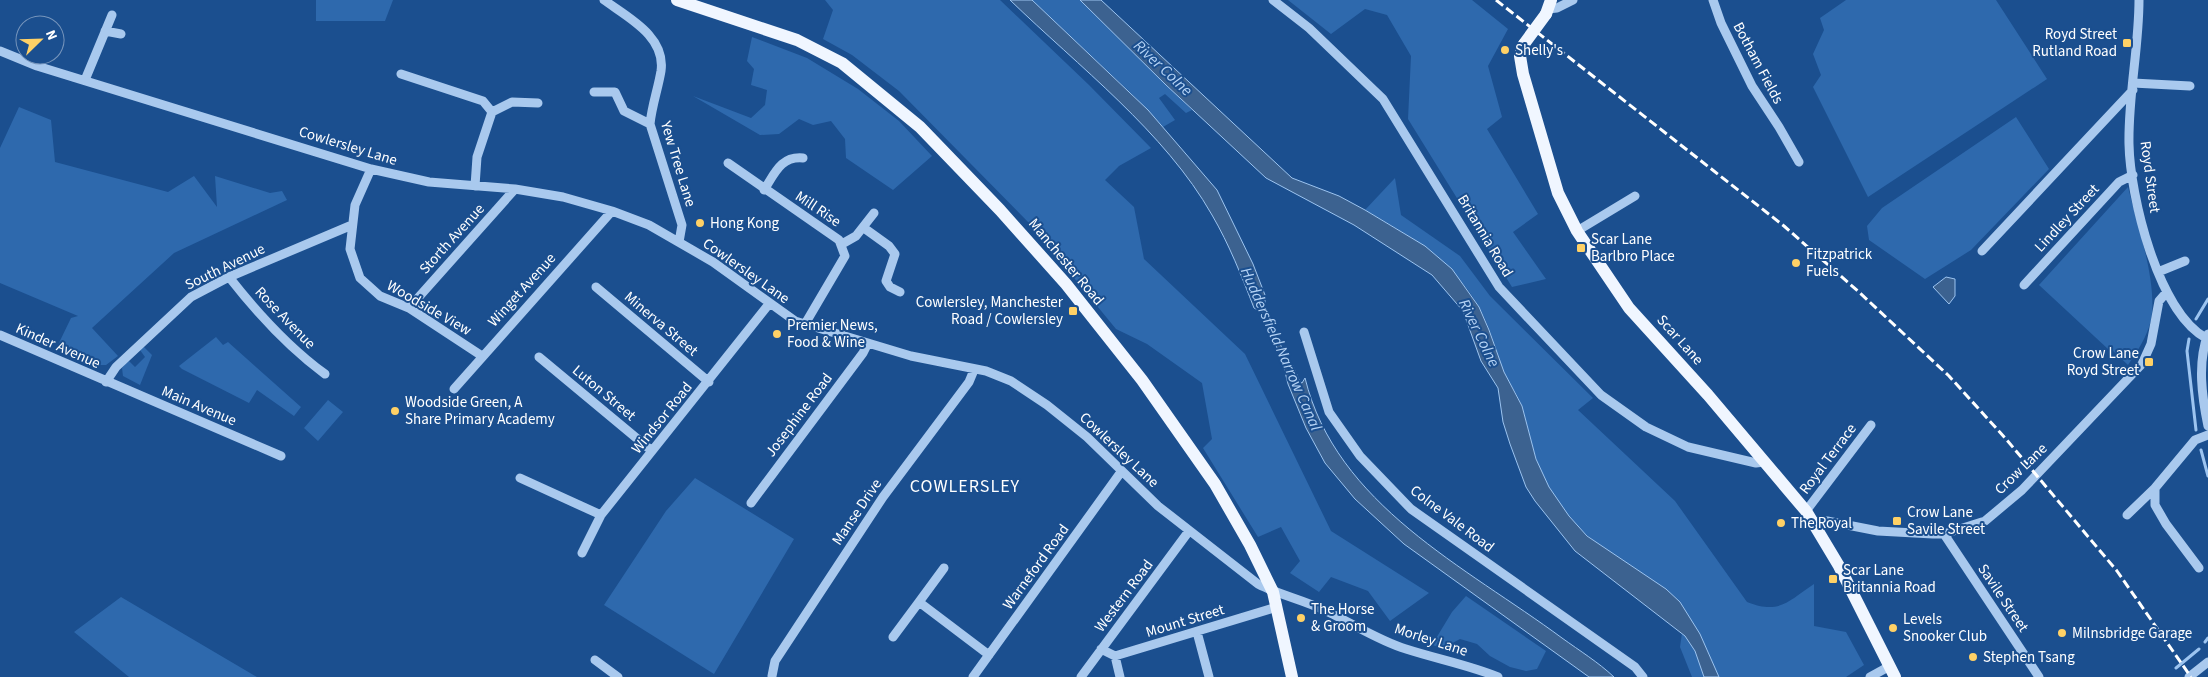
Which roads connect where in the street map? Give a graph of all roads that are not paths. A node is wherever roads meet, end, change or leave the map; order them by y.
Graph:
1 (604, 0) edge
2 (676, 0) edge
3 (1273, 0) edge
4 (1573, 0) edge
5 (1714, 0) edge
6 (2139, 0) edge
7 (1548, 8) edge
8 (112, 15) dead end
9 (105, 30) junction
10 (121, 34) dead end
11 (0, 51) edge
12 (401, 74) dead end
13 (85, 80) junction
14 (2133, 86) junction
15 (2190, 86) dead end
16 (594, 92) dead end
17 (538, 103) dead end
18 (492, 112) junction
19 (650, 124) junction
20 (804, 158) dead end
21 (1799, 162) dead end
22 (728, 163) dead end
23 (371, 169) junction
24 (2133, 175) junction
25 (475, 186) junction
26 (515, 189) junction
27 (764, 190) junction
28 (1635, 196) dead end
29 (612, 211) junction
30 (874, 213) dead end
31 (352, 224) junction
32 (864, 228) junction
33 (1578, 231) junction
34 (679, 242) junction
35 (842, 244) junction
36 (1982, 251) dead end
37 (2185, 261) dead end
38 (2158, 272) junction
39 (229, 277) junction
40 (2024, 285) dead end
41 (596, 287) dead end
42 (900, 292) dead end
43 (2166, 293) junction
44 (769, 304) junction
45 (409, 308) junction
46 (805, 324) junction
47 (1304, 332) dead end
48 (0, 335) edge
49 (2207, 336) edge
50 (868, 343) junction
51 (482, 356) junction
52 (539, 357) dead end
53 (974, 370) junction
54 (325, 374) dead end
55 (106, 382) junction
56 (709, 382) junction
57 (454, 389) dead end
58 (1871, 425) dead end
59 (2208, 426) edge
60 (2208, 435) edge
61 (652, 451) junction
62 (281, 456) dead end
63 (1764, 462) junction
64 (1121, 472) junction
65 (520, 478) dead end
66 (2155, 488) junction
67 (751, 503) dead end
68 (601, 515) junction
69 (1810, 516) junction
70 (2127, 516) dead end
71 (1189, 531) junction
72 (1944, 534) junction
73 (582, 553) dead end
74 (944, 568) dead end
75 (2199, 568) dead end
76 (1273, 592) junction
77 (919, 602) junction
78 (1276, 607) junction
79 (1197, 632) junction
80 (893, 637) dead end
81 (1101, 649) junction
82 (989, 655) junction
83 (1115, 656) junction
84 (594, 660) dead end
85 (2208, 662) edge
86 (1892, 671) edge
87 (606, 674) edge
88 (1479, 674) edge
89 (618, 677) edge
90 (772, 677) edge
91 (973, 677) edge
92 (1081, 677) edge
93 (1120, 677) edge
94 (1209, 677) edge
95 (1292, 677) edge
96 (1498, 677) edge
97 (1644, 677) edge
98 (1870, 677) edge
99 (2039, 677) edge
100 (2189, 677) edge

1 - 19 street, Yew Tree Lane
2 - 76 main road, Manchester Road
3 - 63 street, Britannia Road
4 - 7 street
5 - 21 street, Botham Fields
6 - 14 street, Royd Street
7 - 33 main road, Scar Lane, bridge
8 - 9 street
9 - 10 street
9 - 13 street
11 - 13 street, Cowlersley Lane
12 - 18 street
13 - 23 street, Cowlersley Lane
14 - 15 street
14 - 24 street, Royd Street
14 - 36 street
16 - 19 street
17 - 18 street
18 - 25 street
19 - 34 street, Yew Tree Lane
20 - 27 street
22 - 27 street, Mill Rise
23 - 25 street, Cowlersley Lane
23 - 31 street, Woodside View
24 - 38 street, Royd Street
24 - 40 street, Lindley Street
25 - 26 street, Cowlersley Lane
26 - 29 street, Cowlersley Lane
26 - 45 street, Storth Avenue
27 - 35 street, Mill Rise
28 - 33 street
29 - 34 street, Cowlersley Lane
29 - 51 street, Winget Avenue
30 - 32 street
31 - 39 street, South Avenue
31 - 45 street, Woodside View
32 - 35 street
32 - 42 street
33 - 63 main road, Scar Lane
34 - 44 street, Cowlersley Lane
35 - 46 street, Mill Rise
37 - 38 street
38 - 43 street, Royd Street
39 - 54 street, Rose Avenue
39 - 55 street, South Avenue
41 - 56 street, Minerva Street
43 - 49 street, Royd Street
43 - 72 street, Crow Lane
44 - 46 street, Cowlersley Lane
44 - 56 street, Windsor Road
45 - 51 street, Woodside View
46 - 50 street, Cowlersley Lane
47 - 97 street, Colne Vale Road
48 - 55 street, Kinder Avenue
49 - 59 street
50 - 53 street, Cowlersley Lane
50 - 67 street, Josephine Road
51 - 57 street, Winget Avenue
52 - 61 street, Luton Street
53 - 64 street, Cowlersley Lane
53 - 90 street, Manse Drive
55 - 62 street, Main Avenue
56 - 61 street, Windsor Road
58 - 69 street, Royal Terrace
60 - 66 street
61 - 68 street, Windsor Road
63 - 69 main road, Scar Lane
64 - 71 street, Cowlersley Lane
64 - 82 street, Warneford Road
65 - 68 street
66 - 70 street
66 - 75 street
68 - 73 street, Windsor Road
69 - 72 street, Crow Lane
69 - 86 main road, Scar Lane
71 - 76 street, Cowlersley Lane
71 - 81 street, Western Road
72 - 99 street, Savile Street
74 - 77 street
76 - 78 main road, Manchester Road
76 - 88 street, Morley Lane
77 - 80 street
77 - 82 street
78 - 79 street, Mount Street
78 - 95 main road, Manchester Road
79 - 83 street, Mount Street
79 - 94 street
81 - 83 street
81 - 92 street, Western Road
82 - 91 street, Warneford Road
83 - 93 street
84 - 87 street
85 - 100 street
86 - 98 street
87 - 89 street
88 - 96 street, Morley Lane

